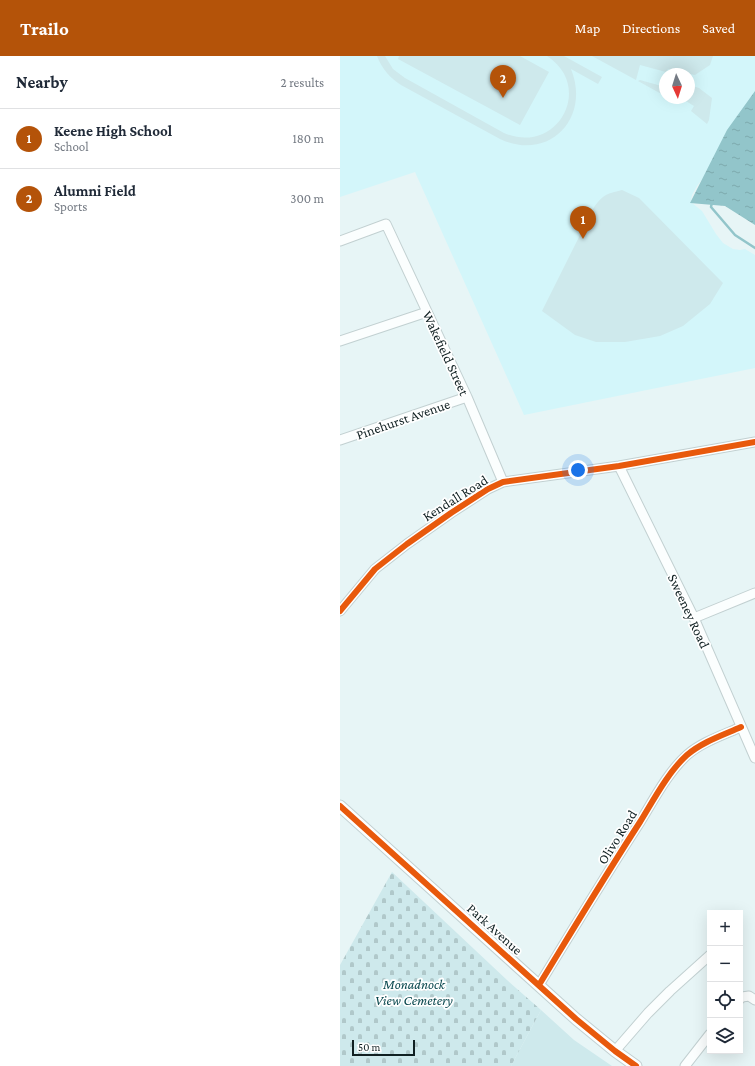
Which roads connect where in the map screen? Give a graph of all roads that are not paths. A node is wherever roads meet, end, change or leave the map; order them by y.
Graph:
1 (340, 241) edge
2 (426, 312) junction
3 (340, 341) edge
4 (467, 397) junction
5 (340, 440) edge
6 (755, 442) edge
7 (619, 466) junction
8 (503, 482) junction
9 (755, 593) edge
10 (340, 611) edge
11 (694, 618) junction
12 (741, 727) junction
13 (755, 758) edge
14 (340, 806) edge
15 (707, 958) edge
16 (538, 985) junction
17 (743, 996) edge
18 (755, 1000) edge
19 (707, 1038) edge
20 (615, 1051) junction
21 (636, 1066) edge
22 (685, 1066) edge

1 - 2 street, Wakefield Street
2 - 3 street
2 - 4 street, Wakefield Street
4 - 5 street, Pinehurst Avenue
4 - 8 street, Wakefield Street
6 - 7 street, Kendall Road
7 - 8 street, Kendall Road
7 - 11 street, Sweeney Road
8 - 10 street, Kendall Road
9 - 11 street
11 - 12 street, Sweeney Road
12 - 13 street, Sweeney Road
12 - 16 street, Olivo Road
14 - 16 street, Park Avenue
15 - 20 street
16 - 20 street, Park Avenue
17 - 18 street
19 - 22 street
20 - 21 street, Park Avenue

